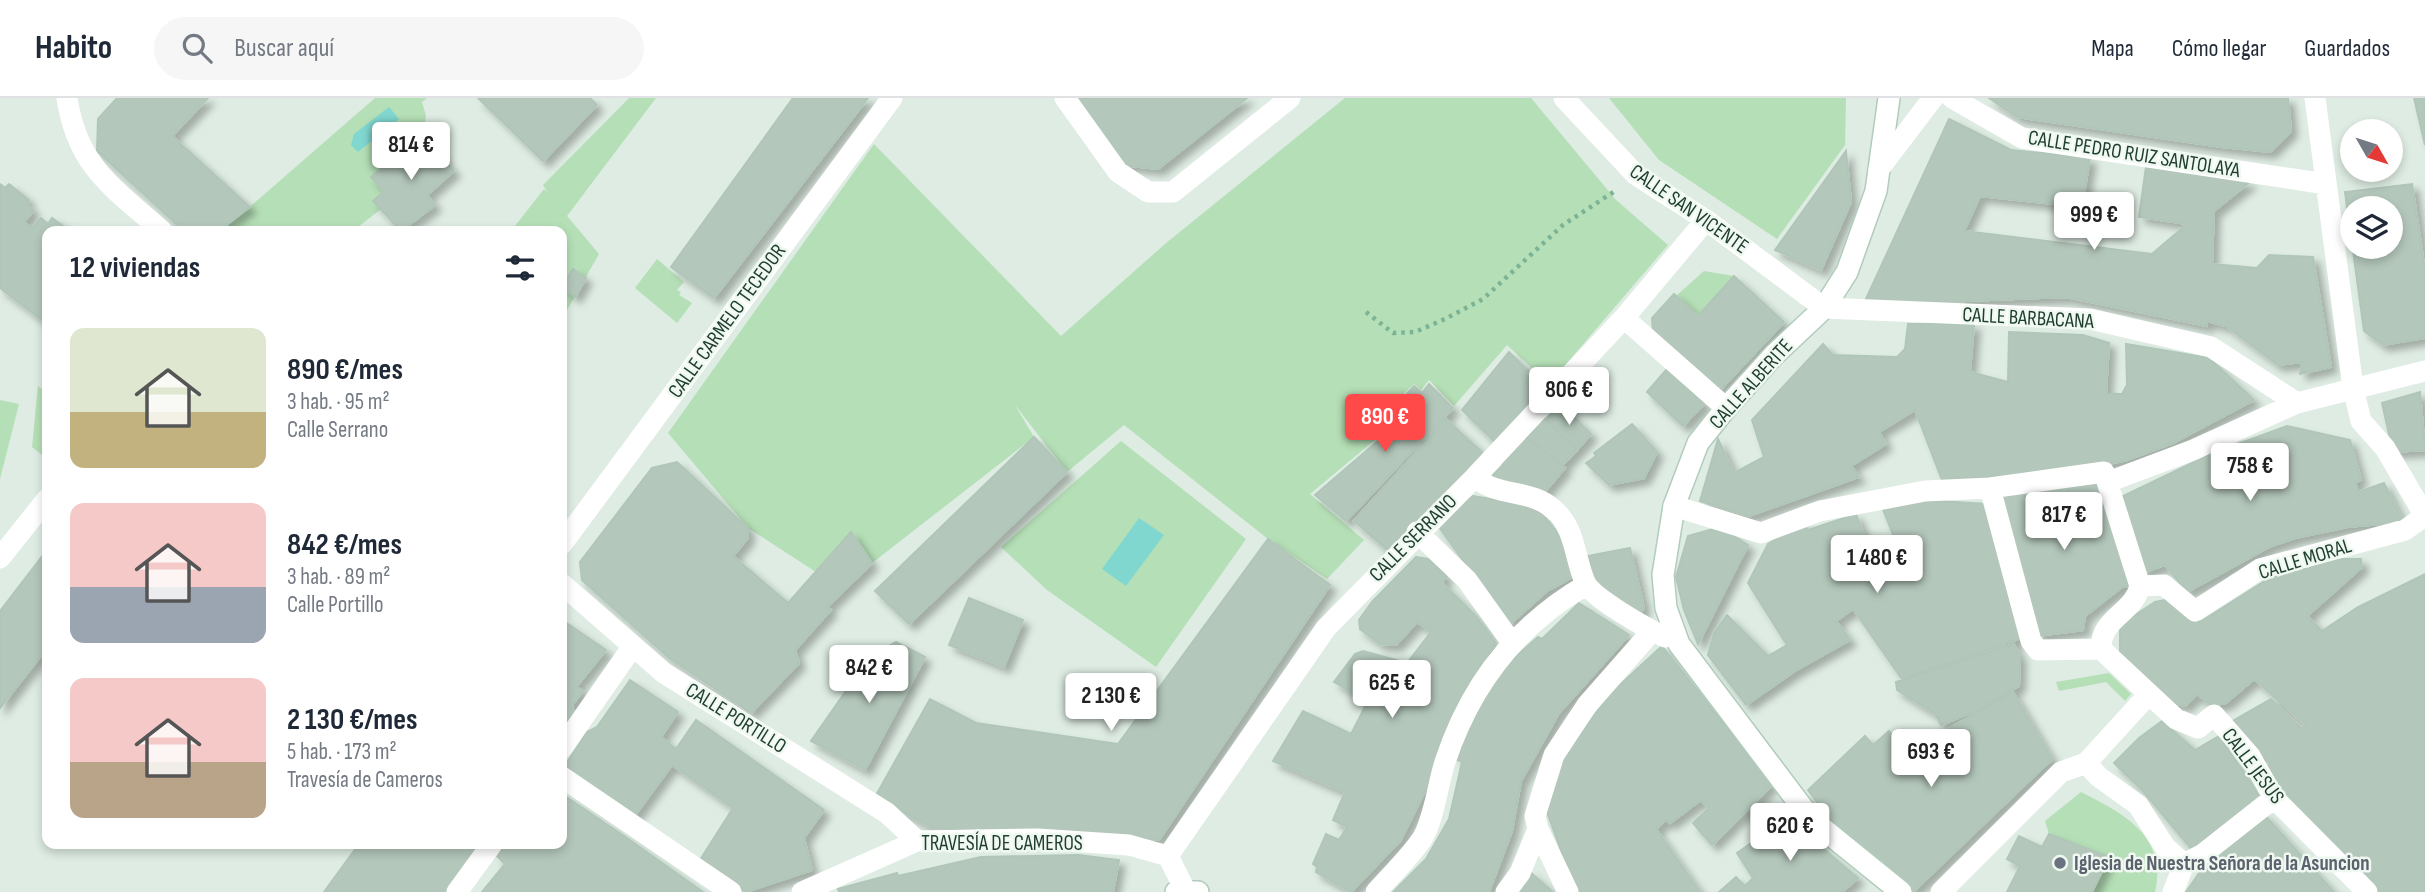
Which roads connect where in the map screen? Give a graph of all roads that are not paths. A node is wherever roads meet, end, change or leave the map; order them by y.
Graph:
1 (67, 98) edge
2 (892, 98) edge
3 (1065, 98) edge
4 (1290, 98) edge
5 (1564, 98) edge
6 (1889, 98) edge
7 (1933, 98) edge
8 (1952, 98) edge
9 (2315, 98) edge
10 (1879, 169) junction
11 (2326, 184) junction
12 (1706, 220) junction
13 (157, 226) edge
14 (1824, 308) junction
15 (1624, 318) junction
16 (2425, 371) edge
17 (2353, 388) junction
18 (2297, 403) junction
19 (1726, 408) junction
20 (1475, 477) junction
21 (2108, 482) junction
22 (1990, 488) junction
23 (42, 505) edge
24 (1674, 506) junction
25 (2425, 516) edge
26 (1418, 532) junction
27 (567, 537) edge
28 (0, 558) edge
29 (1586, 585) junction
30 (2140, 586) junction
31 (567, 588) edge
32 (1652, 631) junction
33 (1512, 643) junction
34 (1679, 644) junction
35 (633, 646) junction
36 (2101, 649) junction
37 (2149, 694) junction
38 (567, 741) edge
39 (2086, 763) junction
40 (567, 780) edge
41 (2274, 798) junction
42 (1538, 829) junction
43 (917, 841) junction
44 (488, 849) edge
45 (1168, 856) junction
46 (2184, 864) junction
47 (1186, 891) edge
48 (457, 892) edge
49 (731, 892) edge
50 (802, 892) edge
51 (1376, 892) edge
52 (1506, 892) edge
53 (1568, 892) edge
54 (1902, 892) edge
55 (1941, 892) edge
56 (2173, 892) edge
57 (2367, 892) edge

1 - 13 street
2 - 27 street, CALLE CARMELO TECEDOR
3 - 4 street
5 - 12 street, CALLE SAN VICENTE
6 - 10 street, CALLE ALBERITE
7 - 10 street
8 - 11 street, CALLE PEDRO RUIZ SANTOLAYA
9 - 11 street
10 - 14 street, CALLE ALBERITE
11 - 17 street
12 - 14 street, CALLE SAN VICENTE
12 - 15 street, CALLE SERRANO
14 - 18 street, CALLE BARBACANA
14 - 19 street, CALLE ALBERITE
15 - 19 street
15 - 20 street, CALLE SERRANO
16 - 17 street
17 - 18 street
17 - 25 street
18 - 21 street
19 - 24 street, CALLE ALBERITE
20 - 26 street, CALLE SERRANO
20 - 29 street
21 - 22 street
21 - 30 street
22 - 24 street
22 - 36 street
23 - 28 street
24 - 34 street, CALLE ALBERITE
25 - 30 street, CALLE MORAL
26 - 33 street
26 - 45 street, CALLE SERRANO
29 - 32 street
29 - 33 street
30 - 36 street
31 - 35 street, CALLE PORTILLO
32 - 34 street
32 - 42 street
33 - 51 street
34 - 54 street, CALLE ALBERITE
35 - 38 street
35 - 43 street, CALLE PORTILLO
36 - 37 street, CALLE JESUS
37 - 39 street
37 - 41 street, CALLE JESUS
39 - 46 street
39 - 55 street
40 - 49 street
41 - 46 street
41 - 57 street, CALLE JESUS
42 - 52 street
42 - 53 street
43 - 45 street, TRAVESÍA DE CAMEROS
43 - 50 street, TRAVESÍA DE CAMEROS
44 - 48 street
45 - 47 street
46 - 56 street

